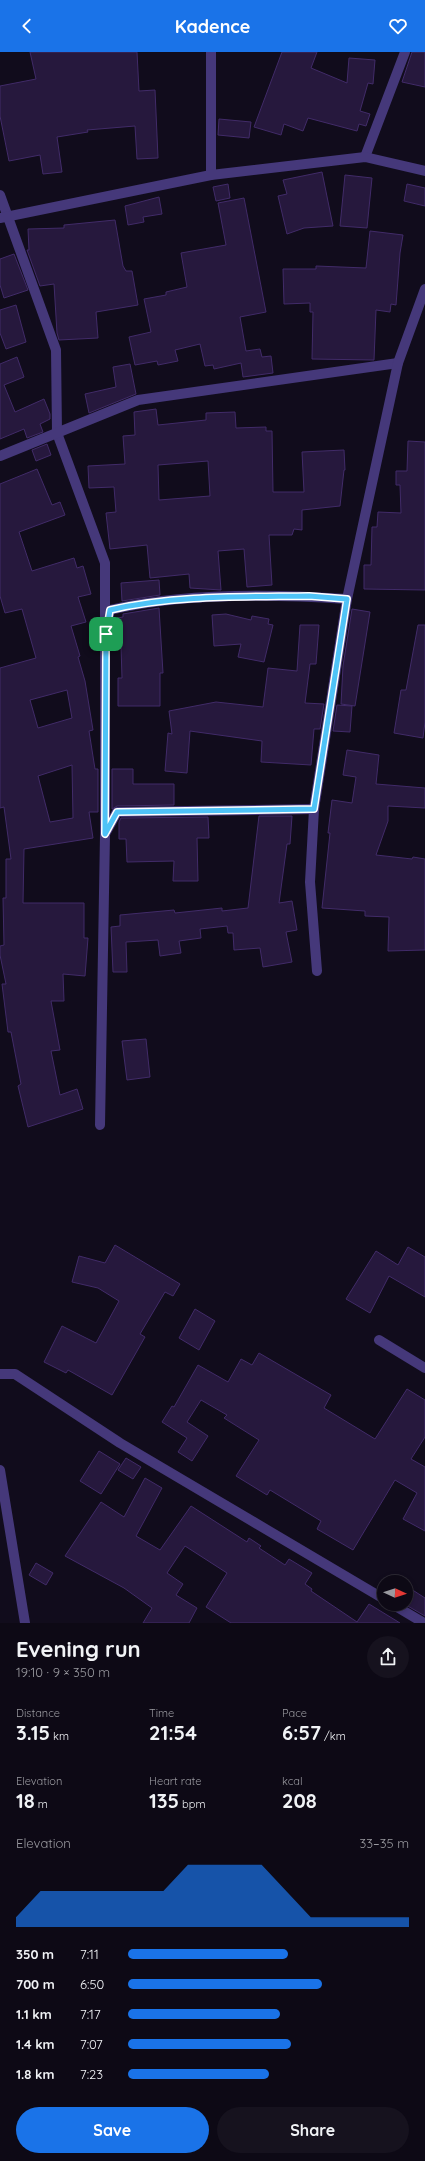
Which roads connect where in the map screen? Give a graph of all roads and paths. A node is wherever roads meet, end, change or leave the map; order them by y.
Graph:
1 (212, 52) edge
2 (405, 52) edge
3 (365, 157) junction
4 (425, 171) edge
5 (211, 175) junction
6 (0, 195) edge
7 (5, 218) edge
8 (425, 289) edge
9 (398, 363) junction
10 (57, 433) junction
11 (0, 456) edge
12 (347, 599) junction
13 (106, 634) junction
14 (314, 809) junction
15 (105, 834) junction
16 (317, 971) dead end
17 (100, 1125) dead end
18 (379, 1340) dead end
19 (425, 1368) edge
20 (0, 1374) edge
21 (0, 1470) edge
22 (377, 1595) edge
23 (404, 1611) edge
24 (25, 1623) edge
25 (424, 1623) edge

1 - 5 street
2 - 3 street
3 - 4 street
3 - 5 street
5 - 7 street
6 - 7 street
7 - 10 street
8 - 9 street
9 - 10 street
9 - 12 street
10 - 11 street
10 - 13 street
12 - 13 street
12 - 14 street
13 - 15 street
14 - 15 street
14 - 16 street
15 - 17 street
18 - 19 street
20 - 22 street
21 - 24 street
23 - 25 street

